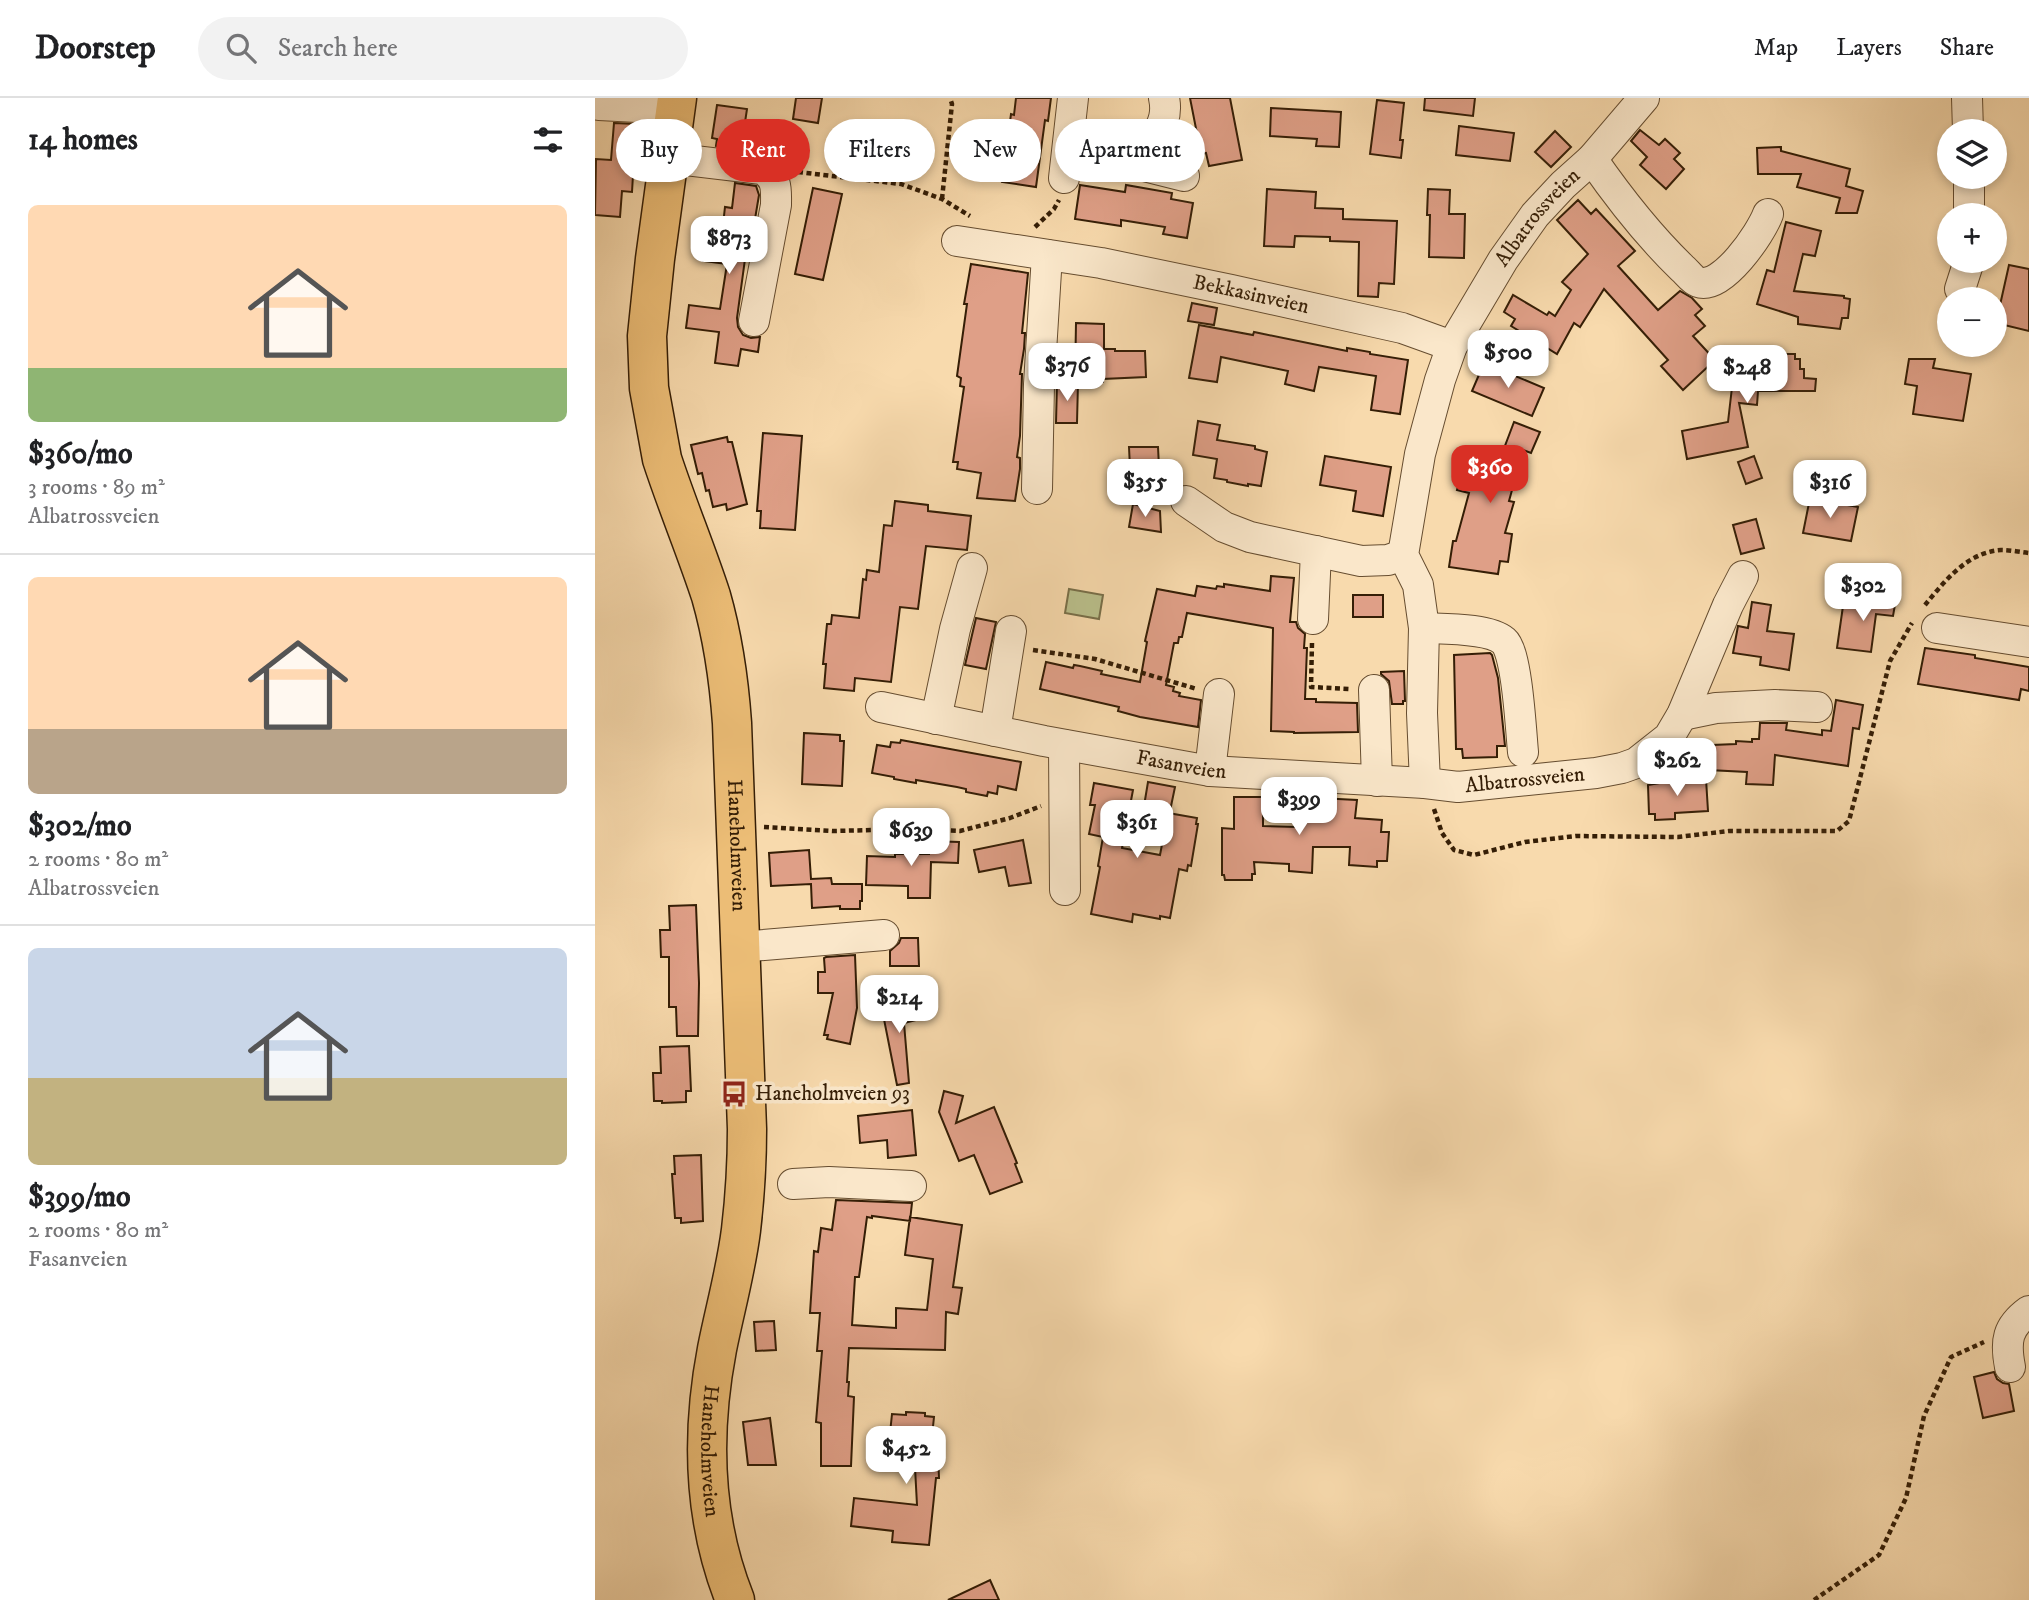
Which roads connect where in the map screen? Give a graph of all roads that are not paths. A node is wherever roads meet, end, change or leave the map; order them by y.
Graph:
1 (1073, 98) edge
2 (1164, 98) edge
3 (1644, 98) edge
4 (1968, 98) edge
5 (676, 103) edge
6 (599, 105) dead end
7 (1071, 119) edge
8 (1164, 119) edge
9 (1968, 119) edge
10 (1592, 159) junction
11 (702, 162) edge
12 (666, 182) edge
13 (1768, 214) dead end
14 (965, 230) road end
15 (1036, 253) junction
16 (754, 321) dead end
17 (1452, 346) junction
18 (1037, 489) dead end
19 (1186, 501) dead end
20 (1316, 551) junction
21 (1403, 555) junction
22 (972, 568) dead end
23 (1742, 576) dead end
24 (1313, 620) road end
25 (1424, 628) junction
26 (1937, 628) dead end
27 (1009, 638) road end
28 (2029, 642) edge
29 (1374, 690) road end
30 (1219, 694) road end
31 (881, 708) dead end
32 (1817, 708) dead end
33 (1682, 715) junction
34 (936, 719) junction
35 (995, 731) junction
36 (1064, 745) junction
37 (1523, 752) dead end
38 (1210, 771) junction
39 (1377, 781) junction
40 (1425, 783) junction
41 (1065, 890) dead end
42 (884, 935) dead end
43 (740, 947) junction
44 (793, 1184) dead end
45 (911, 1186) dead end
46 (2020, 1321) edge
47 (2010, 1367) dead end
48 (735, 1600) edge

1 - 7 street
2 - 8 street
3 - 10 street, Albatrossveien
4 - 9 street
5 - 6 street
10 - 13 street
10 - 17 street, Albatrossveien
11 - 16 street
12 - 43 main road, Haneholmveien
14 - 15 street, Bekkasinveien
15 - 17 street, Bekkasinveien
15 - 18 street
17 - 21 street, Albatrossveien
19 - 20 street
20 - 21 street
20 - 24 street
21 - 25 street
22 - 34 street
23 - 33 street, Albatrossveien
25 - 37 street
25 - 40 street
26 - 28 street
27 - 35 street
29 - 39 street
30 - 38 street
31 - 34 street, Fasanveien
32 - 33 street
33 - 40 street, Albatrossveien
34 - 35 street, Fasanveien
35 - 36 street, Fasanveien
36 - 38 street, Fasanveien
36 - 41 street
38 - 39 street, Fasanveien
39 - 40 street, Fasanveien
42 - 43 street
43 - 48 main road, Haneholmveien
44 - 45 street
46 - 47 street

